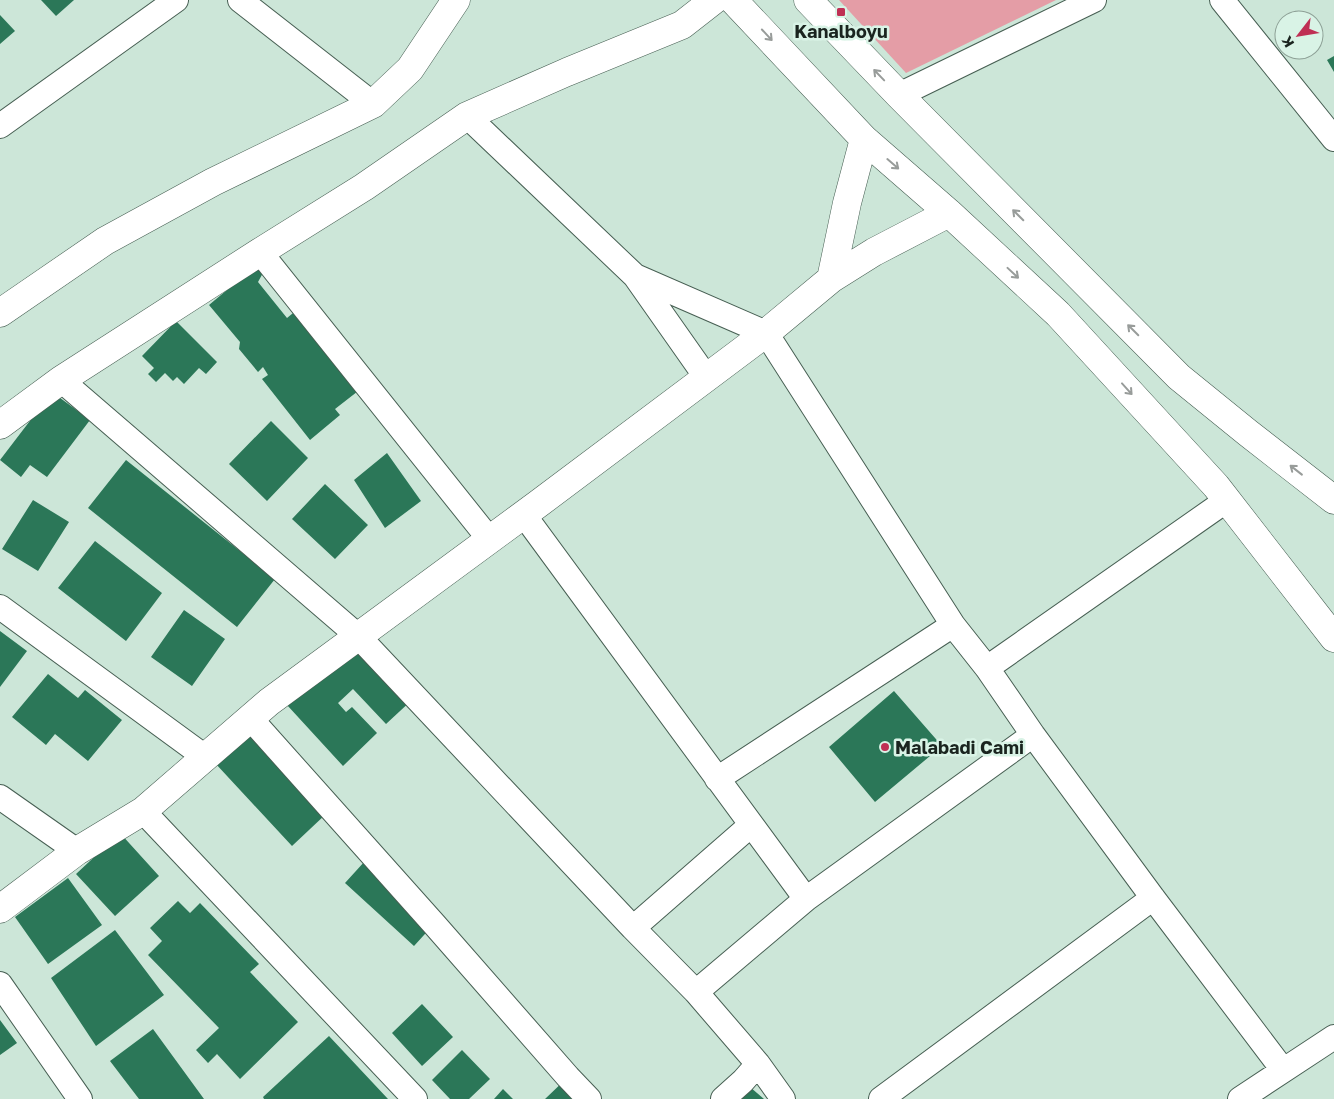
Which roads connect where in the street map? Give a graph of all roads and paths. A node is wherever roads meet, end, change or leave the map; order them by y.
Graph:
1 (176, 0) edge
2 (240, 0) edge
3 (456, 0) edge
4 (714, 0) edge
5 (733, 0) edge
6 (808, 0) edge
7 (1094, 0) edge
8 (1222, 0) edge
9 (899, 95) junction
10 (373, 104) junction
11 (467, 116) junction
12 (0, 126) edge
13 (864, 139) junction
14 (1334, 139) edge
15 (949, 213) junction
16 (260, 252) junction
17 (635, 276) junction
18 (831, 279) junction
19 (0, 313) edge
20 (766, 333) junction
21 (706, 377) junction
22 (61, 380) junction
23 (0, 425) edge
24 (1227, 500) junction
25 (1334, 500) edge
26 (524, 515) junction
27 (490, 540) junction
28 (0, 607) edge
29 (953, 625) junction
30 (358, 636) junction
31 (1334, 638) edge
32 (986, 668) junction
33 (250, 718) junction
34 (1033, 735) junction
35 (205, 757) junction
36 (717, 779) junction
37 (0, 797) edge
38 (143, 810) junction
39 (751, 825) junction
40 (78, 851) junction
41 (1153, 898) junction
42 (806, 899) junction
43 (0, 909) edge
44 (632, 928) junction
45 (0, 984) edge
46 (696, 992) junction
47 (1334, 1037) edge
48 (758, 1064) junction
49 (1283, 1070) junction
50 (80, 1099) edge
51 (415, 1099) edge
52 (590, 1099) edge
53 (723, 1099) edge
54 (783, 1099) edge
55 (881, 1099) edge
56 (1240, 1099) edge

1 - 12 street
2 - 10 street
3 - 10 street
4 - 11 street
5 -> 13 street
9 -> 6 street
7 - 9 street
8 - 14 street
25 -> 9 street
10 - 19 street
11 - 16 street
11 - 17 street
13 -> 15 street
13 - 18 street
15 - 18 street
15 -> 24 street
16 - 22 street
16 - 27 street
17 - 20 street
17 - 21 street
18 - 20 street
20 - 21 street
20 - 29 street
21 - 26 street
22 - 23 street
22 - 30 street
24 - 31 street
24 - 32 street
26 - 27 street
26 - 36 street
27 - 30 street
28 - 35 street
29 - 32 street
29 - 36 street
30 - 33 street
30 - 44 street
32 - 34 street
33 - 35 street
33 - 52 street
34 - 41 street
34 - 42 street
35 - 38 street
36 - 39 street
37 - 40 street
38 - 40 street
38 - 51 street
39 - 42 street
39 - 44 street
40 - 43 street
41 - 49 street
41 - 55 street
42 - 46 street
44 - 46 street
45 - 50 street
46 - 48 street
47 - 49 street
48 - 53 street
48 - 54 street
49 - 56 street

